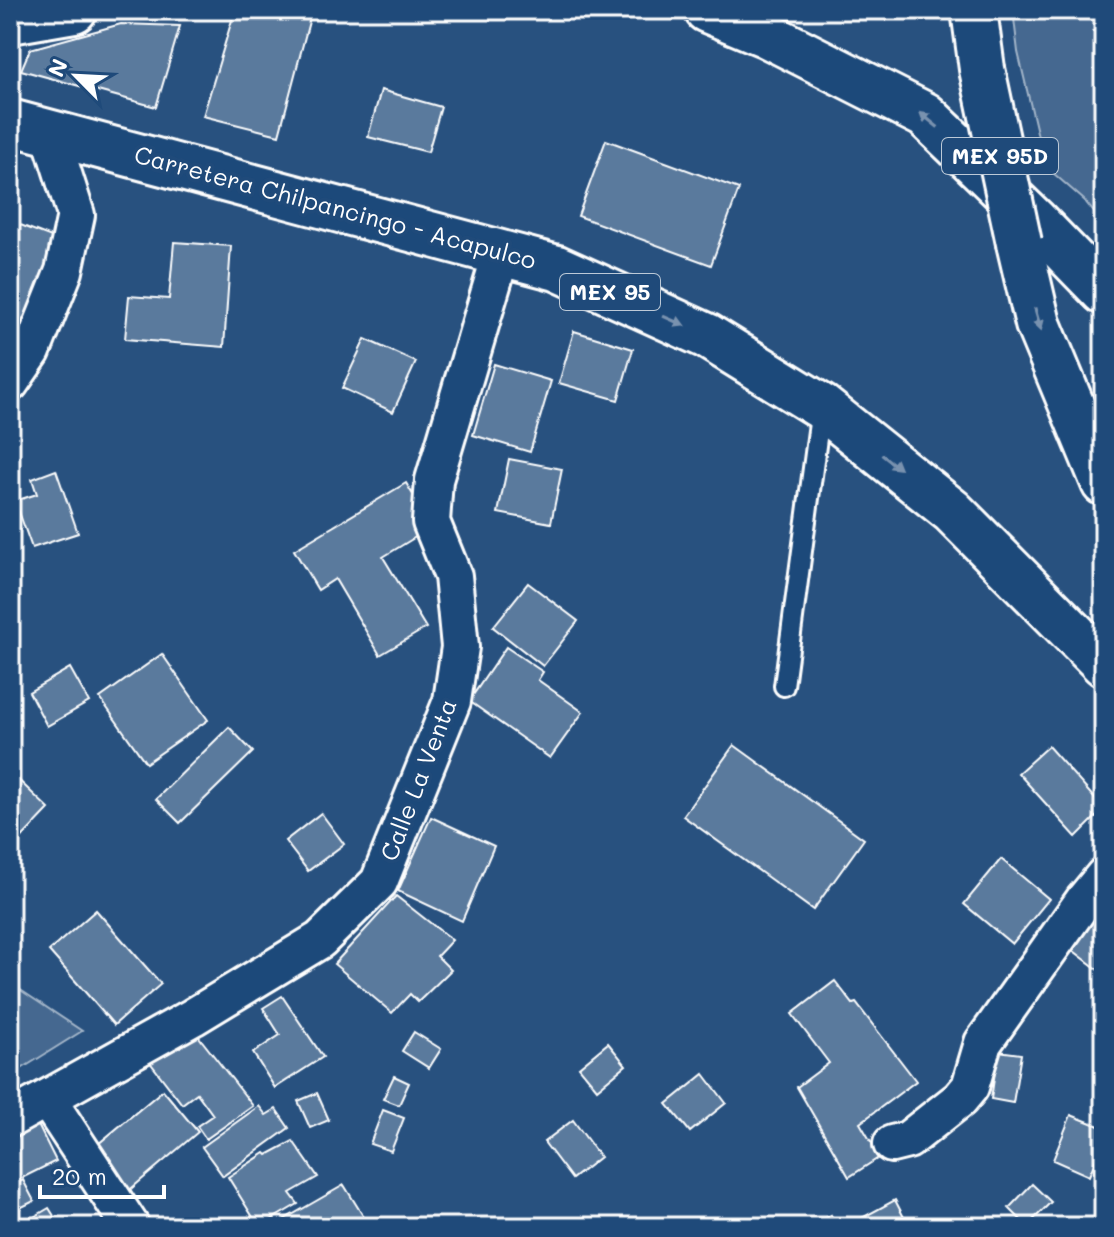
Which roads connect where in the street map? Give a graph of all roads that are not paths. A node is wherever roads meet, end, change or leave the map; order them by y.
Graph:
1 (74, 10) edge
2 (707, 10) edge
3 (974, 10) edge
4 (10, 21) edge
5 (30, 128) edge
6 (502, 251) junction
7 (1104, 292) edge
8 (10, 383) edge
9 (822, 407) junction
10 (1104, 483) edge
11 (1104, 664) edge
12 (784, 686) dead end
13 (1104, 876) edge
14 (47, 1099) junction
15 (10, 1119) edge
16 (892, 1144) dead end
17 (131, 1227) edge

1 - 4 main road
7 -> 2 main road
3 -> 10 main road, MEX 95D, bridge
5 - 6 main road, Carretera Chilpancingo - Acapulco / MEX 95
5 - 8 street
6 -> 9 main road, Carretera Chilpancingo - Acapulco / MEX 95
6 - 14 street, Calle La Venta
9 -> 11 main road, Carretera Chilpancingo - Acapulco / MEX 95
9 - 12 lane
13 - 16 street
14 - 15 street, Calle La Venta
14 - 17 street

